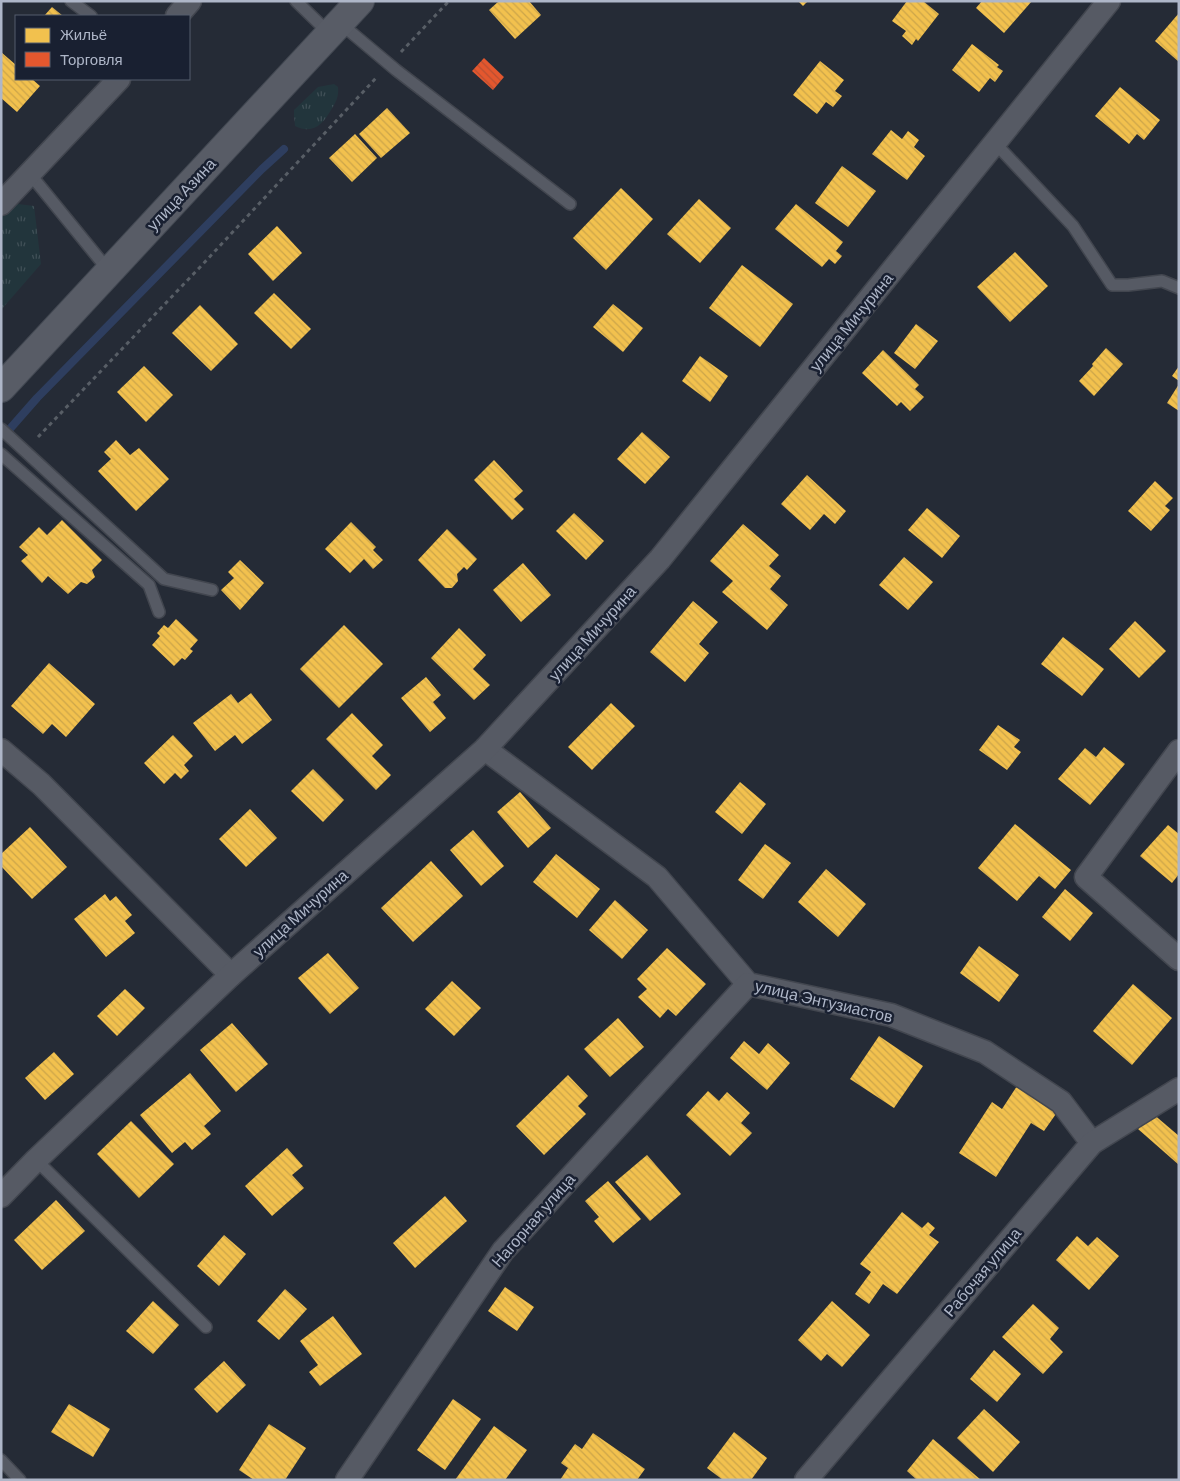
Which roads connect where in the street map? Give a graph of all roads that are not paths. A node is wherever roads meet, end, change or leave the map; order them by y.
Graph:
1 (71, 1) edge
2 (190, 1) edge
3 (296, 1) edge
4 (360, 1) edge
5 (1109, 1) edge
6 (90, 15) edge
7 (178, 15) edge
8 (335, 28) junction
9 (118, 80) edge
10 (995, 143) junction
11 (30, 174) junction
12 (1, 204) edge
13 (570, 204) dead end
14 (109, 271) junction
15 (1179, 288) edge
16 (1, 388) edge
17 (1, 429) edge
18 (1, 454) edge
19 (212, 590) dead end
20 (159, 612) dead end
21 (1, 750) edge
22 (485, 750) junction
23 (1179, 751) edge
24 (1179, 959) edge
25 (231, 975) junction
26 (748, 984) junction
27 (1179, 1089) edge
28 (1092, 1143) junction
29 (36, 1160) junction
30 (1, 1196) edge
31 (206, 1327) dead end
32 (1, 1460) edge
33 (20, 1480) edge
34 (347, 1480) edge
35 (806, 1480) edge

1 - 6 lane
2 - 7 street
3 - 8 lane
4 - 8 main road, улица Азина
5 - 10 street, улица Мичурина
8 - 13 lane
8 - 14 main road, улица Азина
9 - 11 street
10 - 15 lane
10 - 22 street, улица Мичурина
11 - 12 street
11 - 14 lane
14 - 16 main road, улица Азина
17 - 19 lane
18 - 20 lane
21 - 25 street
22 - 25 street, улица Мичурина
22 - 26 street, улица Энтузиастов
23 - 24 street
25 - 29 street, улица Мичурина
26 - 28 street, улица Энтузиастов
26 - 34 street, Нагорная улица
27 - 28 street, Рабочая улица
28 - 35 street, Рабочая улица
29 - 30 street, улица Мичурина
29 - 31 lane
32 - 33 lane

